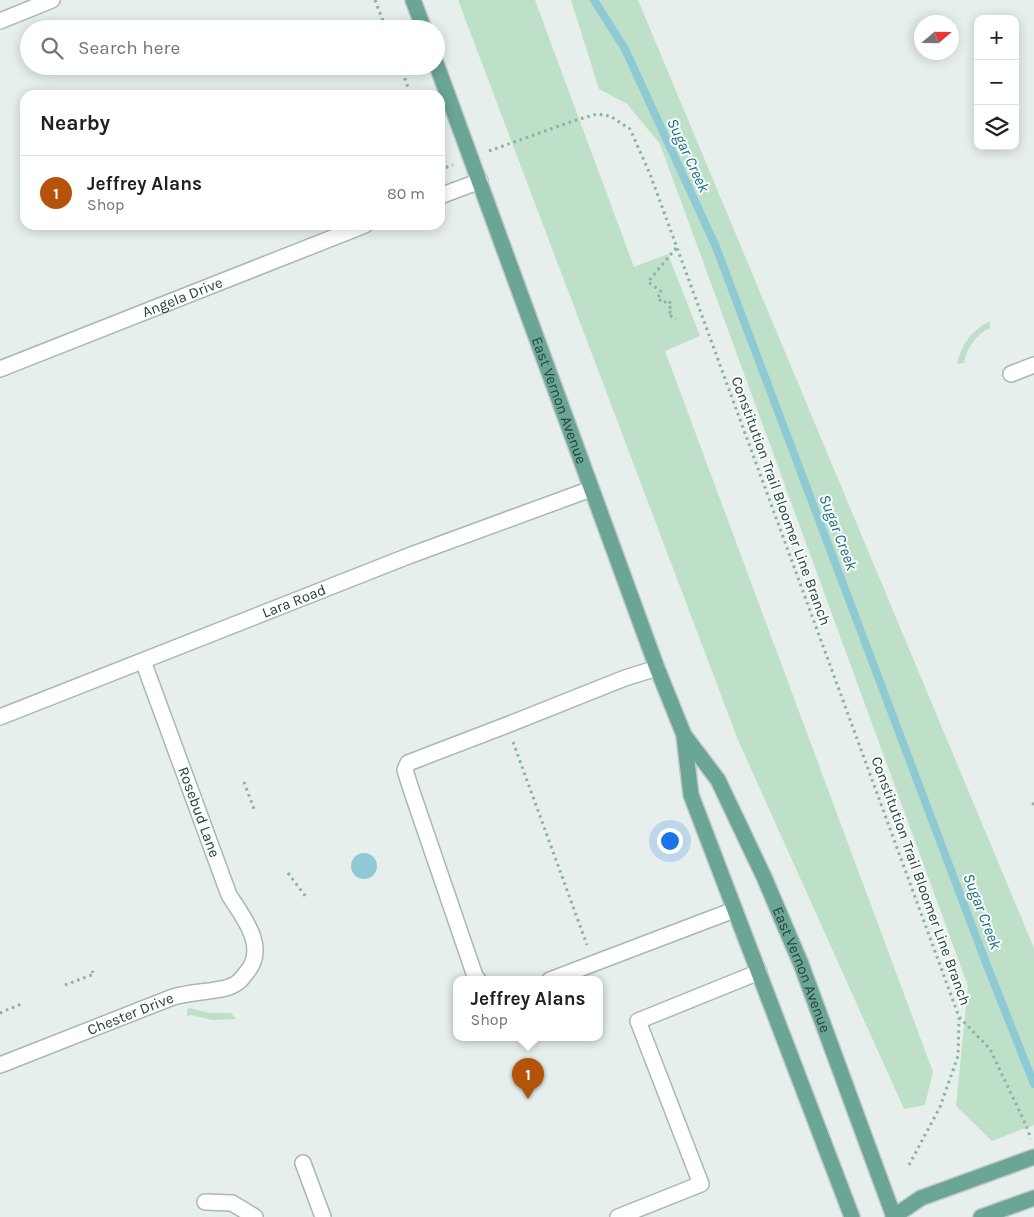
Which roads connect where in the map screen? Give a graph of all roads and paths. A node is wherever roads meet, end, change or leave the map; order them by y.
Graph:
1 (375, 0) edge
2 (413, 0) edge
3 (46, 1) edge
4 (383, 20) edge
5 (421, 20) edge
6 (0, 21) edge
7 (403, 75) edge
8 (440, 75) edge
9 (409, 90) edge
10 (495, 148) dead end
11 (480, 182) junction
12 (445, 194) edge
13 (352, 230) edge
14 (676, 248) junction
15 (676, 319) dead end
16 (1034, 365) edge
17 (0, 369) edge
18 (1011, 374) dead end
19 (591, 489) junction
20 (143, 661) junction
21 (657, 668) junction
22 (0, 717) edge
23 (507, 725) junction
24 (684, 735) junction
25 (244, 782) dead end
26 (1034, 803) edge
27 (1034, 807) edge
28 (254, 809) dead end
29 (288, 873) dead end
30 (306, 897) dead end
31 (734, 910) junction
32 (254, 961) joint
33 (594, 964) junction
34 (92, 971) dead end
35 (758, 972) junction
36 (474, 976) edge
37 (561, 976) edge
38 (65, 985) dead end
39 (21, 1002) dead end
40 (0, 1012) edge
41 (959, 1017) junction
42 (0, 1065) edge
43 (1031, 1141) dead end
44 (1034, 1157) edge
45 (303, 1163) dead end
46 (909, 1165) dead end
47 (1029, 1200) edge
48 (205, 1202) dead end
49 (255, 1217) edge
50 (322, 1217) edge
51 (618, 1217) edge
52 (852, 1217) edge
53 (893, 1217) edge
54 (981, 1217) edge

1 - 4 path
2 - 5 main road
3 - 6 street
7 - 9 path
8 - 11 main road, East Vernon Avenue
10 - 14 path, Constitution Trail Bloomer Line Branch
11 - 12 street
11 - 19 main road, East Vernon Avenue
13 - 17 street, Angela Drive
14 - 15 path
14 - 41 path, Constitution Trail Bloomer Line Branch
16 - 18 street
19 - 20 street, Lara Road
19 - 21 main road, East Vernon Avenue
20 - 22 street, Lara Road
20 - 32 street, Rosebud Lane
21 - 23 street
21 - 24 main road, East Vernon Avenue
23 - 33 path
23 - 36 street
24 - 31 main road, East Vernon Avenue
24 - 53 main road, East Vernon Avenue
25 - 28 path
26 - 27 path
29 - 30 path
31 - 33 street
31 - 35 main road, East Vernon Avenue
32 - 42 street, Chester Drive
33 - 37 street
34 - 38 path
35 - 51 street
35 - 52 main road, East Vernon Avenue
39 - 40 path
41 - 43 path, Constitution Trail Bloomer Line Branch
41 - 46 path, Constitution Trail Bloomer Line Branch
44 - 53 main road
45 - 50 street
47 - 54 main road
48 - 49 street

